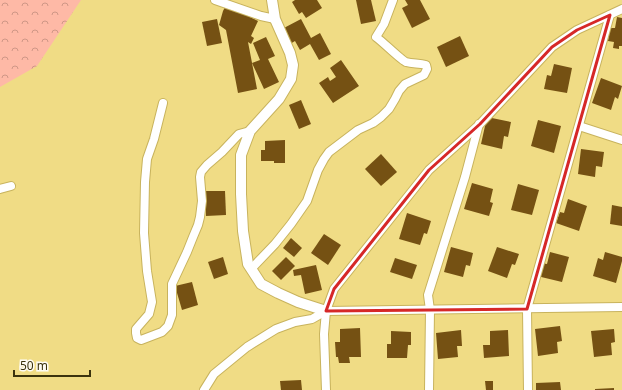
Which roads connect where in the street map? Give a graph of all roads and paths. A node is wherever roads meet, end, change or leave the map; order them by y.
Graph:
1 (215, 0) edge
2 (272, 0) edge
3 (393, 0) edge
4 (622, 9) edge
5 (610, 15) junction
6 (276, 19) junction
7 (163, 103) dead end
8 (480, 124) junction
9 (579, 126) junction
10 (250, 131) junction
11 (622, 140) edge
12 (11, 186) dead end
13 (0, 188) edge
14 (251, 269) junction
15 (622, 307) edge
16 (527, 309) junction
17 (430, 310) junction
18 (326, 311) junction
19 (204, 390) edge
20 (326, 390) edge
21 (429, 390) edge
22 (528, 390) edge

1 - 6 street
2 - 6 street
3 - 14 street
4 - 5 street
5 - 8 street
5 - 9 street
6 - 10 street
7 - 10 street
8 - 17 street
8 - 18 street
9 - 11 street
9 - 16 street
10 - 14 street
12 - 13 street
14 - 18 street
15 - 16 street
16 - 17 street
16 - 22 street
17 - 18 street
17 - 21 street
18 - 19 street
18 - 20 street

